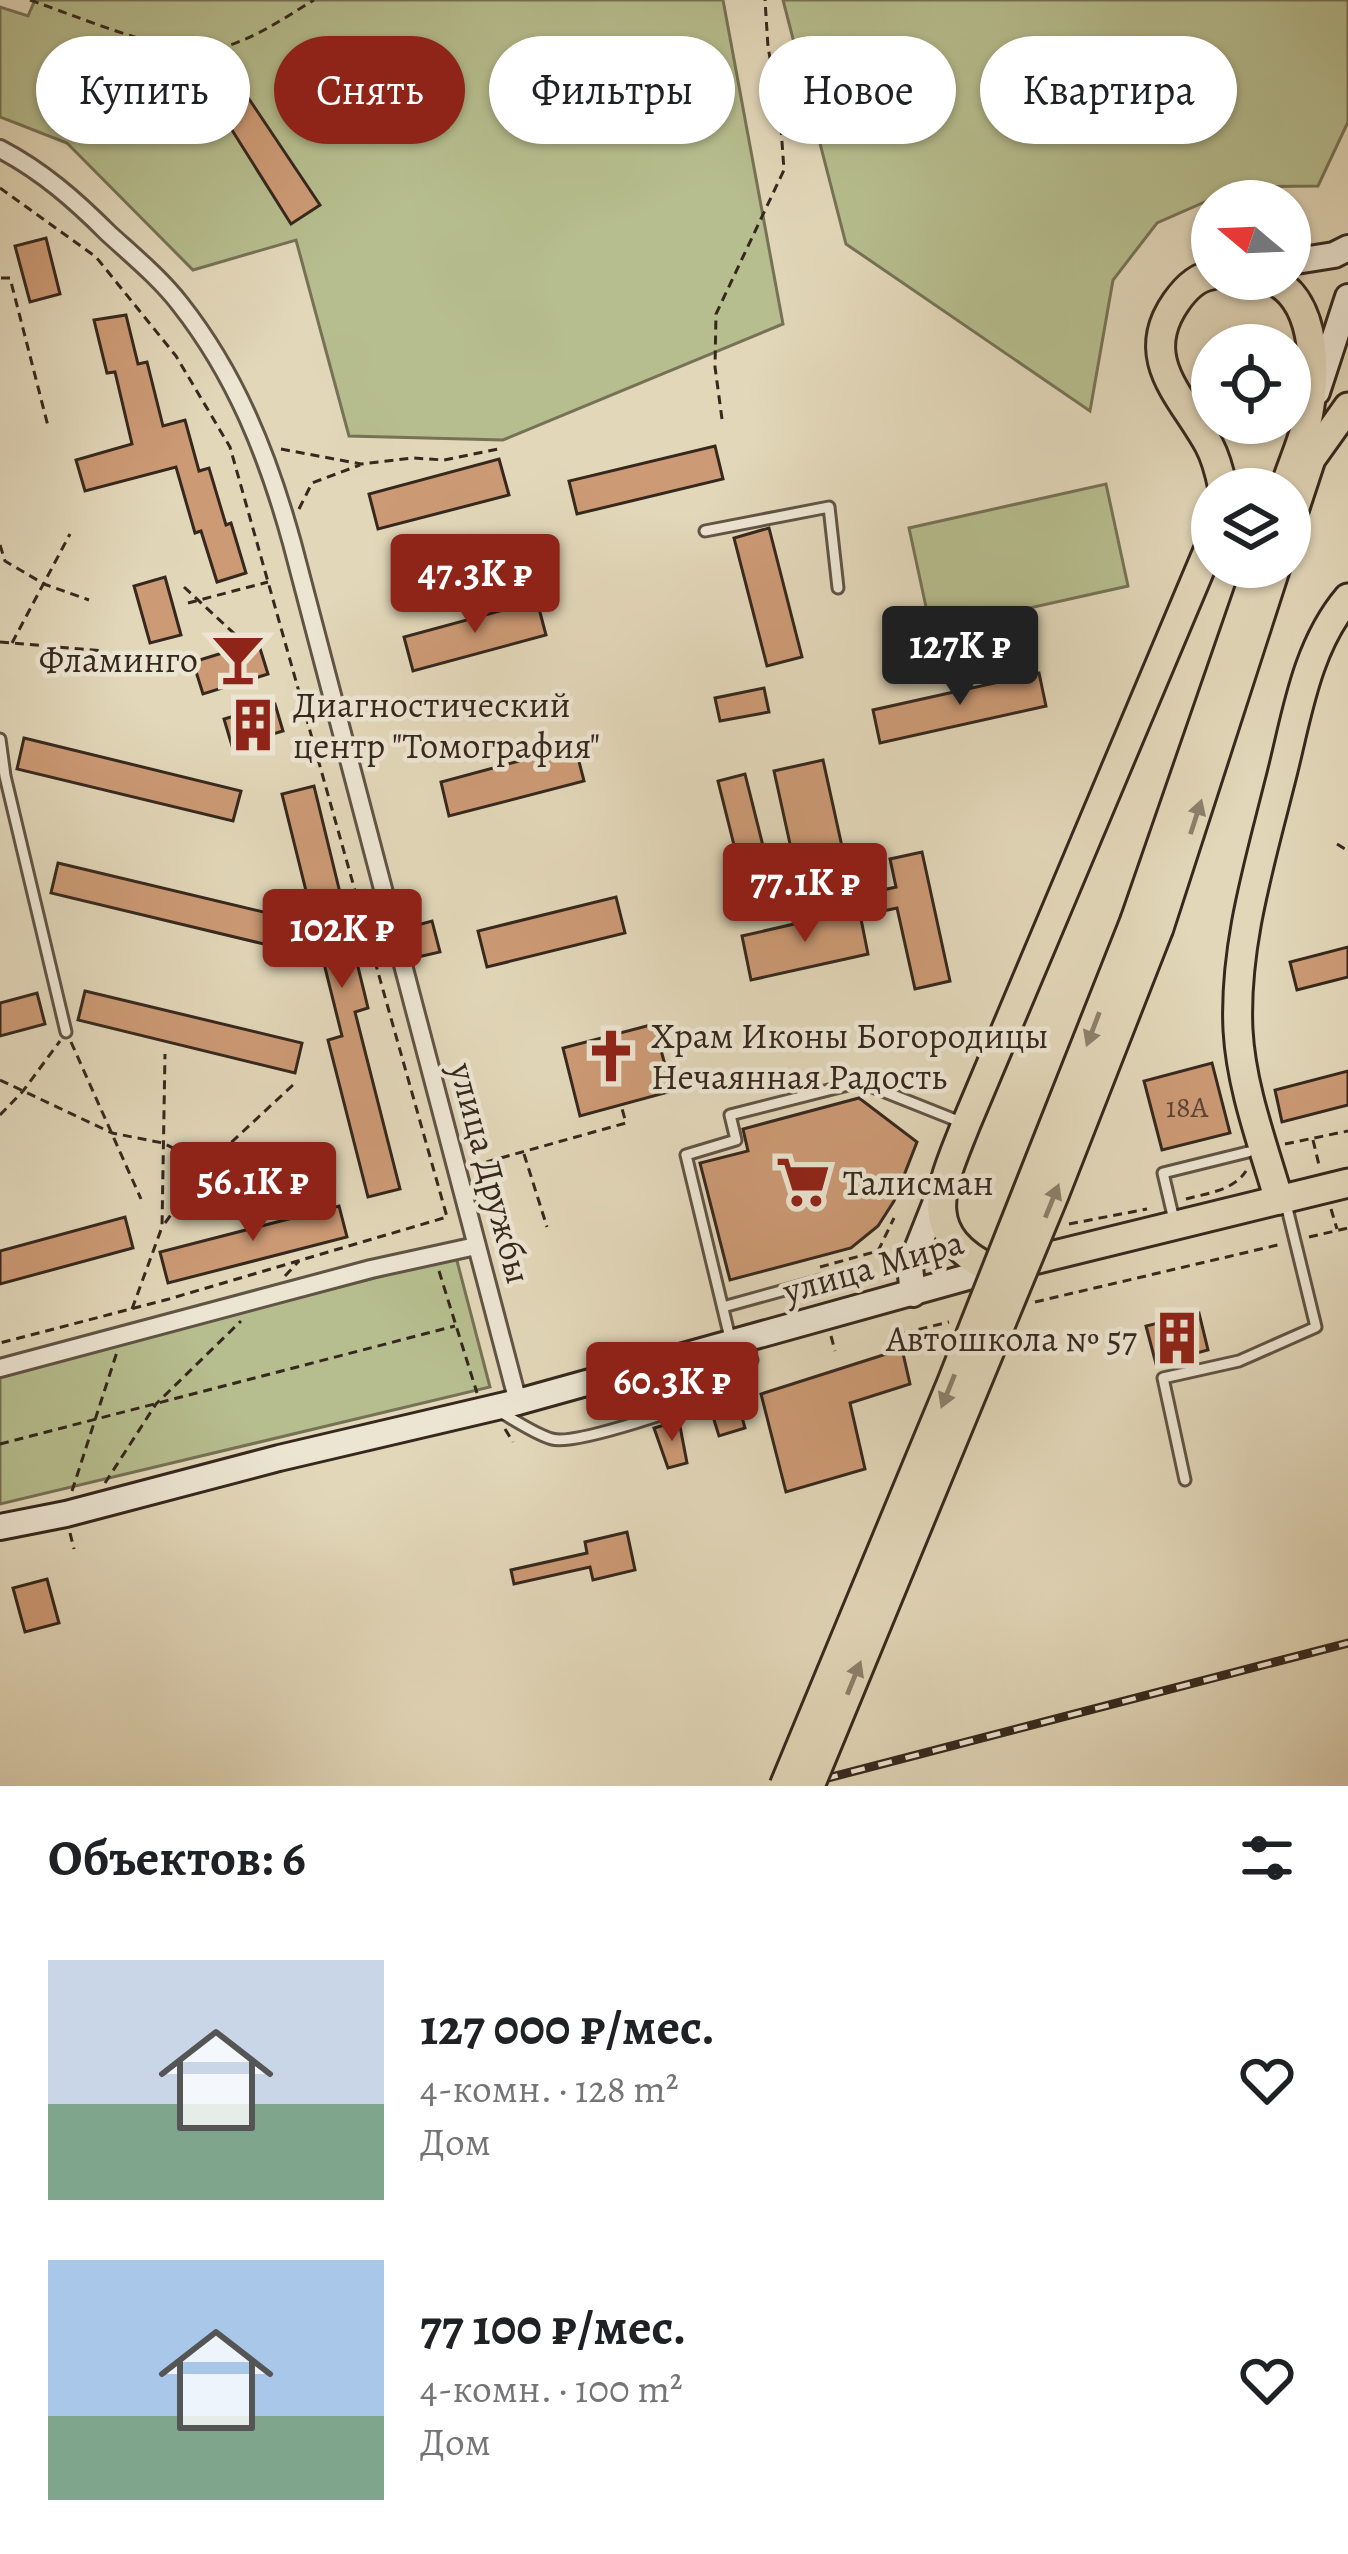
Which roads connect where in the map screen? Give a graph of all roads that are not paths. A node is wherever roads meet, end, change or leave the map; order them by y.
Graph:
1 (0, 149) edge
2 (1348, 248) edge
3 (1311, 259) edge
4 (1191, 287) edge
5 (1348, 297) edge
6 (1348, 349) edge
7 (1348, 406) edge
8 (1311, 408) edge
9 (1311, 459) junction
10 (1216, 468) edge
11 (1308, 468) edge
12 (705, 531) dead end
13 (1193, 588) edge
14 (1251, 588) edge
15 (1268, 588) edge
16 (838, 589) dead end
17 (1348, 598) edge
18 (0, 740) edge
19 (1147, 924) junction
20 (66, 1032) road end
21 (966, 1124) junction
22 (1248, 1152) dead end
23 (1348, 1183) edge
24 (942, 1186) junction
25 (1282, 1199) junction
26 (1175, 1225) junction
27 (476, 1246) junction
28 (993, 1270) junction
29 (821, 1280) dead end
30 (913, 1294) junction
31 (723, 1307) junction
32 (743, 1347) junction
33 (0, 1368) edge
34 (518, 1402) junction
35 (492, 1408) junction
36 (1185, 1480) dead end
37 (0, 1527) edge
38 (784, 1786) edge
39 (810, 1786) edge

1 - 27 street, улица Дружбы
2 - 3 main road
4 - 10 main road
5 - 8 main road
6 - 9 main road
7 - 9 main road
9 - 11 main road
12 - 16 lane
13 - 21 main road
14 - 19 main road
19 -> 15 main road
17 - 25 main road
18 - 20 lane
19 -> 38 main road, bridge
39 -> 19 main road, bridge
21 - 24 main road
21 - 31 lane
22 - 26 lane
23 - 25 main road, улица Мира
24 - 28 main road
24 - 30 main road
25 - 26 main road, улица Мира
25 - 36 lane
26 - 28 main road, улица Мира
27 - 33 street
27 - 34 street, улица Дружбы
28 - 30 main road, улица Мира
29 - 31 lane
30 - 32 main road, улица Мира
31 - 32 lane
32 - 34 main road, улица Мира
32 - 35 lane
34 - 35 main road, улица Мира
35 - 37 main road, улица Мира

